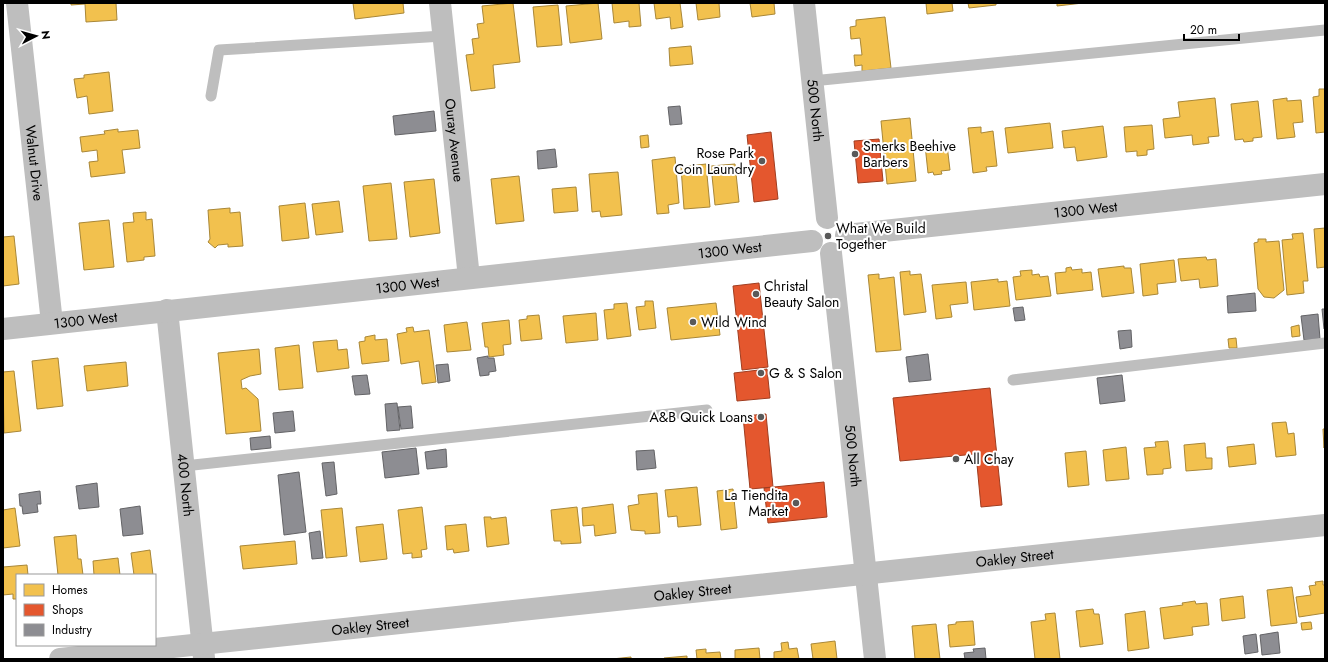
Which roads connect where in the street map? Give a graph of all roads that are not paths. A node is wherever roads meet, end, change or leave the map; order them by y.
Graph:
1 (17, 3) edge
2 (440, 3) edge
3 (804, 3) edge
4 (1325, 30) edge
5 (444, 36) junction
6 (812, 81) junction
7 (211, 96) dead end
8 (1325, 184) edge
9 (826, 218) junction
10 (846, 235) junction
11 (812, 241) junction
12 (830, 253) junction
13 (469, 278) junction
14 (167, 310) junction
15 (52, 323) junction
16 (3, 328) edge
17 (1325, 343) edge
18 (1013, 380) dead end
19 (707, 410) dead end
20 (184, 466) junction
21 (1325, 525) edge
22 (865, 574) junction
23 (204, 652) edge
24 (60, 659) edge
25 (874, 659) edge

1 - 15 street, Walnut Drive
2 - 5 street, Ouray Avenue
3 - 6 street, 500 North
4 - 6 lane
5 - 7 lane
5 - 13 street, Ouray Avenue
6 - 9 street, 500 North
8 - 10 street, 1300 West
9 - 10 street
9 - 11 street
10 - 12 street
11 - 12 street
11 - 13 street, 1300 West
12 - 22 street, 500 North
13 - 14 street, 1300 West
14 - 15 street, 1300 West
14 - 20 street, 400 North
15 - 16 street, 1300 West
17 - 18 lane
19 - 20 lane
20 - 23 street, 400 North
21 - 22 street, Oakley Street
22 - 23 street, Oakley Street
22 - 25 street, 500 North
23 - 24 street, Oakley Street

